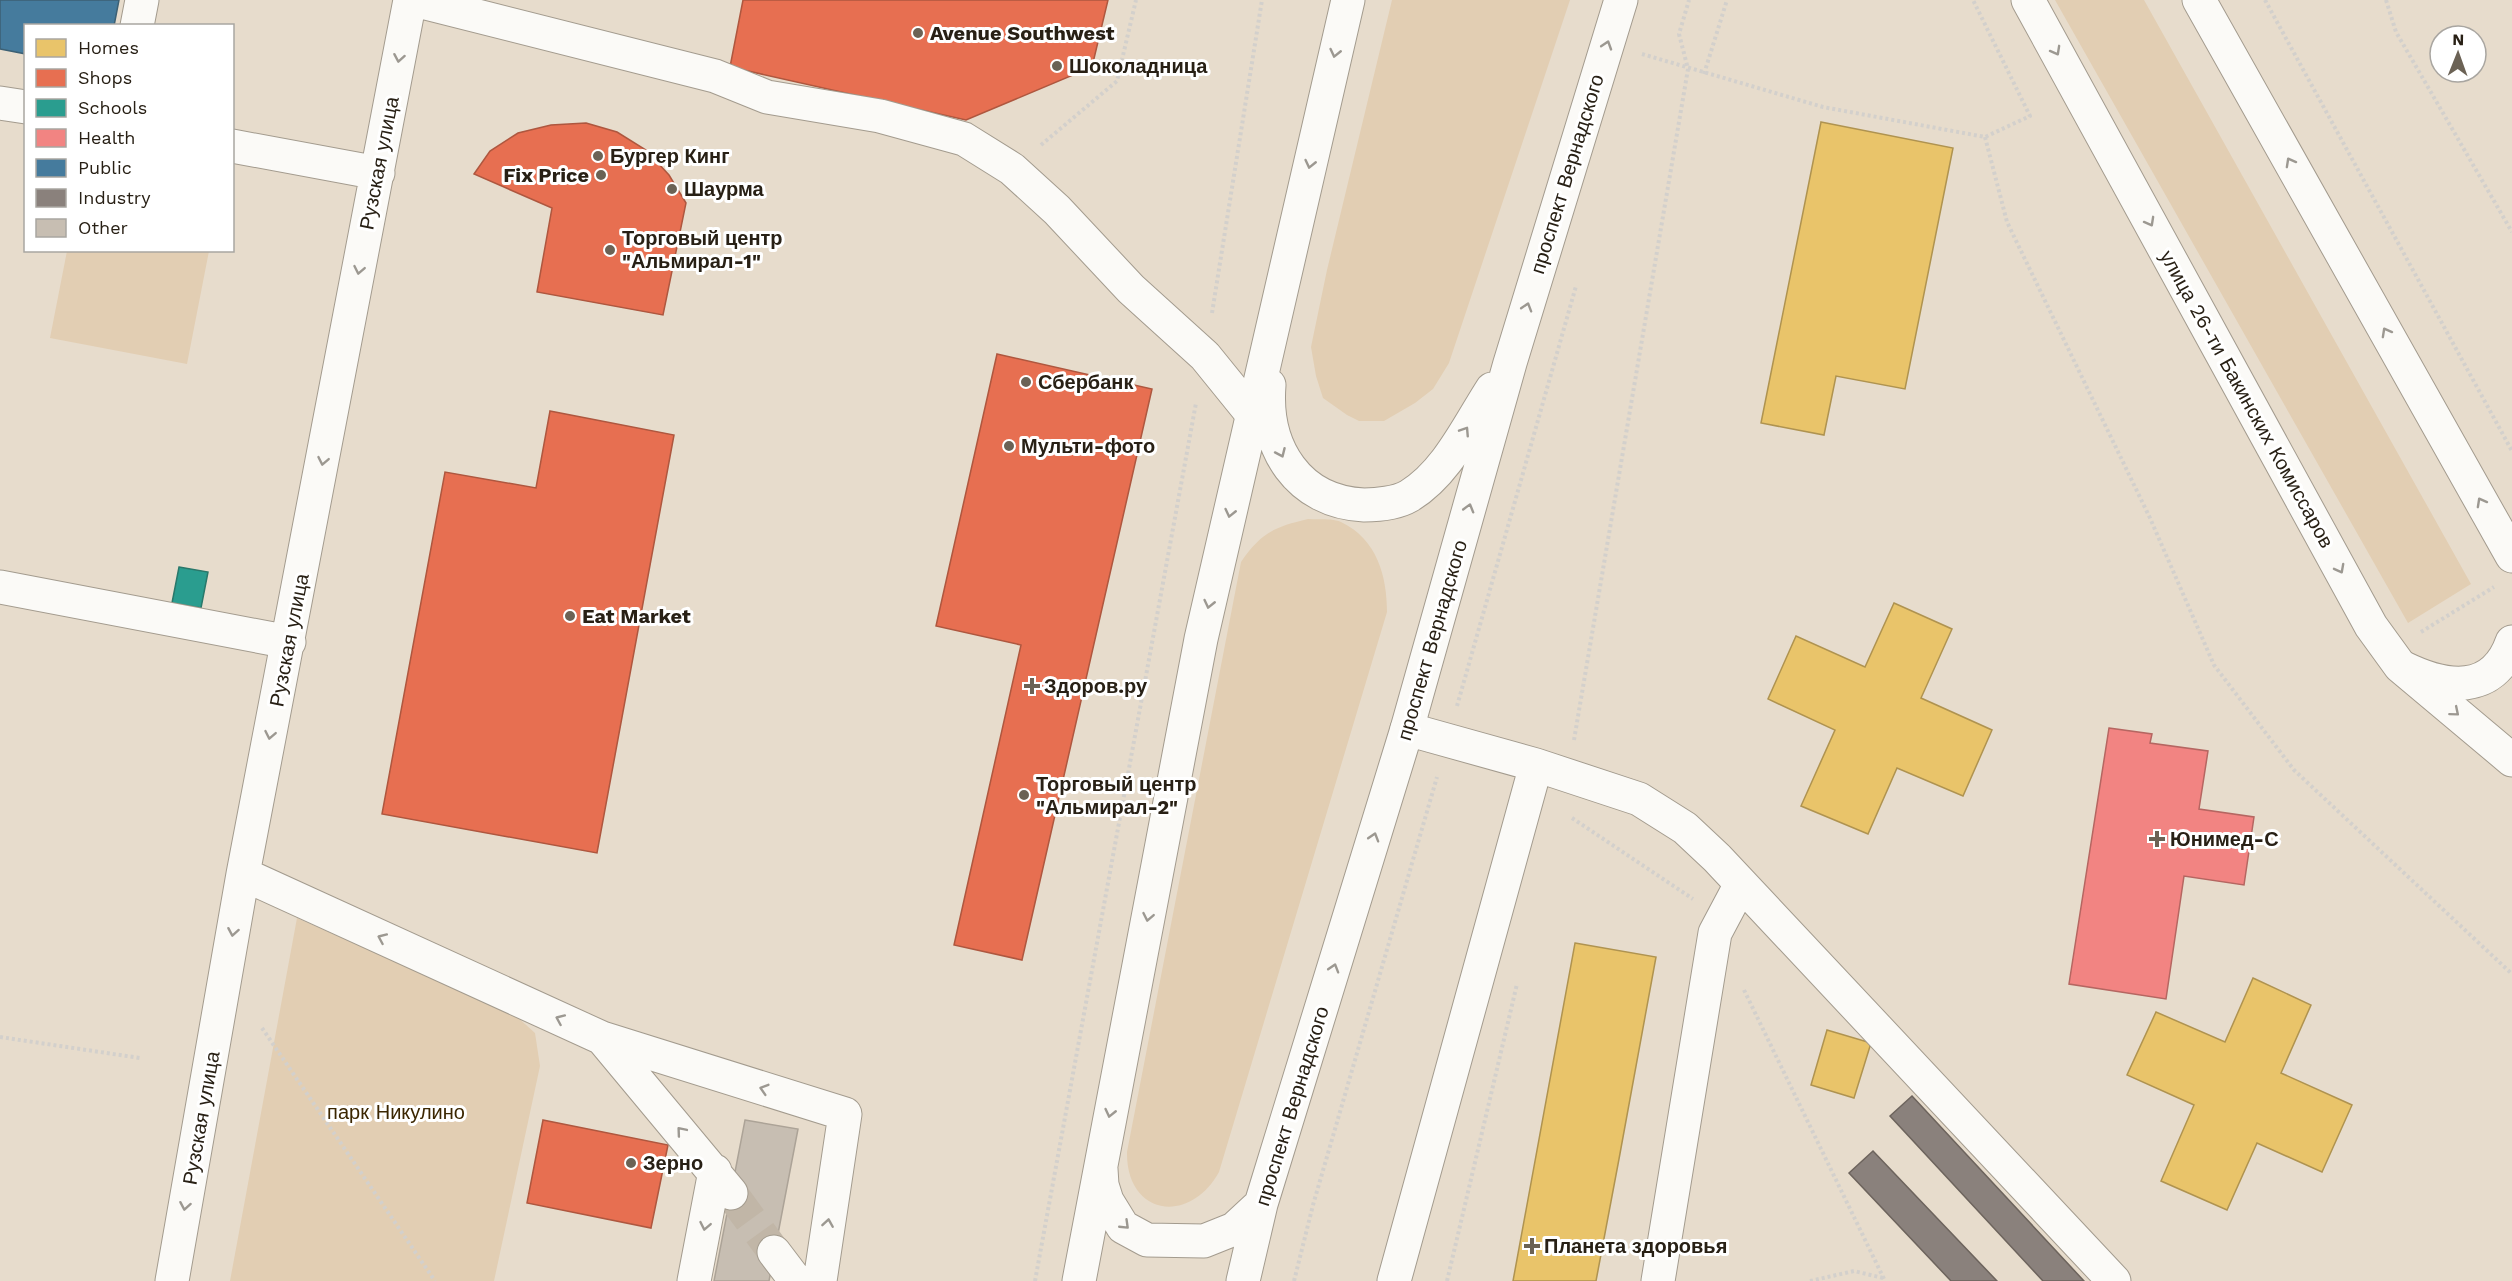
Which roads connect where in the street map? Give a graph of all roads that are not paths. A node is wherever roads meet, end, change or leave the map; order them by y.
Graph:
1 (142, 0) edge
2 (410, 0) edge
3 (414, 0) edge
4 (1348, 0) edge
5 (1621, 0) edge
6 (2028, 0) edge
7 (2199, 0) edge
8 (137, 24) edge
9 (0, 102) edge
10 (24, 107) edge
11 (234, 146) edge
12 (378, 173) junction
13 (1275, 313) junction
14 (1510, 363) junction
15 (1252, 414) junction
16 (2507, 569) edge
17 (0, 587) edge
18 (289, 642) junction
19 (2512, 642) edge
20 (2394, 659) junction
21 (1407, 729) junction
22 (2512, 760) edge
23 (1536, 765) junction
24 (243, 874) junction
25 (1741, 884) junction
26 (602, 1038) junction
27 (1101, 1152) junction
28 (1261, 1204) junction
29 (774, 1252) tunnel mouth
30 (172, 1281) edge
31 (694, 1281) edge
32 (796, 1281) edge
33 (819, 1281) edge
34 (1079, 1281) edge
35 (1243, 1281) edge
36 (1394, 1281) edge
37 (1658, 1281) edge
38 (2114, 1281) edge

1 - 8 main road
2 -> 12 main road, Рузская улица
3 - 15 main road
4 -> 13 main road
14 -> 5 main road, проспект Вернадского
6 -> 20 main road, улица 26-ти Бакинских Комиссаров
16 -> 7 main road
9 - 10 main road
11 - 12 main road
12 -> 18 main road, Рузская улица
13 -> 14 main road
13 - 15 main road
21 -> 14 main road, проспект Вернадского
15 -> 27 main road
17 - 18 main road
18 -> 24 main road, Рузская улица
19 - 20 main road
20 -> 22 main road, улица 26-ти Бакинских Комиссаров
21 - 23 main road
28 -> 21 main road, проспект Вернадского
23 - 25 main road
23 - 36 main road
26 -> 24 main road
24 -> 30 main road, Рузская улица
25 - 37 main road
25 - 38 main road
26 - 31 main road
33 -> 26 main road
27 -> 28 main road
27 - 34 main road
28 - 35 main road, проспект Вернадского
29 - 32 main road

